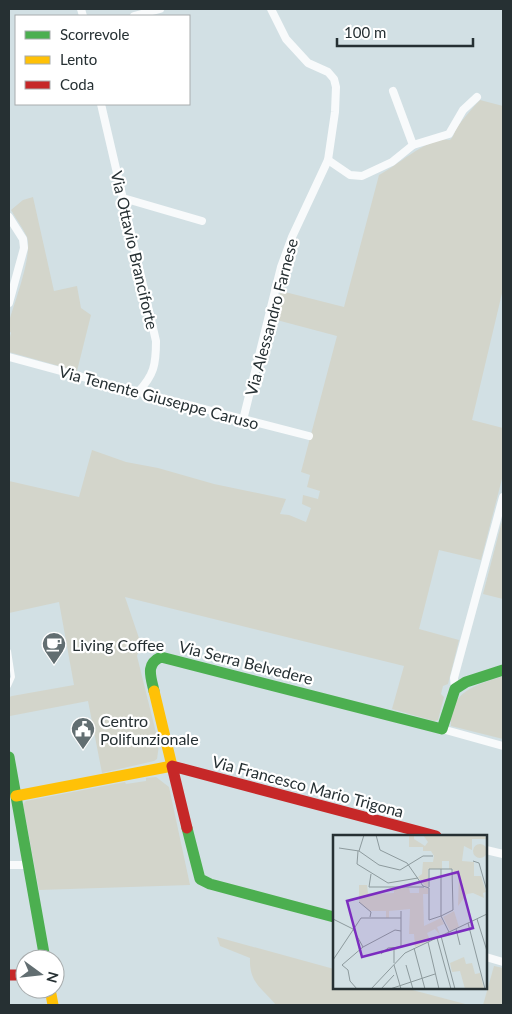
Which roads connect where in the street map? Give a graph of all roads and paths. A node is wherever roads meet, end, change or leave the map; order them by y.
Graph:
1 (160, 9) edge
2 (272, 9) edge
3 (138, 15) edge
4 (393, 91) dead end
5 (477, 97) dead end
6 (101, 105) edge
7 (413, 144) junction
8 (328, 160) junction
9 (123, 198) junction
10 (9, 216) edge
11 (202, 221) dead end
12 (10, 290) edge
13 (9, 303) edge
14 (9, 357) edge
15 (138, 392) junction
16 (243, 420) junction
17 (309, 436) dead end
18 (503, 497) edge
19 (9, 651) edge
20 (503, 670) edge
21 (9, 686) edge
22 (456, 689) junction
23 (442, 729) junction
24 (503, 746) edge
25 (9, 756) edge
26 (172, 766) junction
27 (16, 796) junction
28 (432, 835) edge
29 (487, 850) edge
30 (503, 854) edge
31 (9, 865) edge
32 (28, 865) junction
33 (333, 917) edge
34 (43, 949) edge
35 (487, 957) edge
36 (503, 962) edge

1 - 3 street
2 - 8 street, Via Alessandro Farnese
4 - 7 street
5 - 7 street
6 - 9 street, Via Ottavio Branciforte
7 - 8 street
8 - 16 street, Via Alessandro Farnese
9 - 11 street
9 - 15 street, Via Ottavio Branciforte
10 - 12 street
12 - 13 street
14 - 15 street, Via Tenente Giuseppe Caruso
15 - 16 street, Via Tenente Giuseppe Caruso
16 - 17 street, Via Tenente Giuseppe Caruso
18 - 22 street
19 - 21 lane
20 - 22 street
22 - 23 street
23 - 24 street
23 - 26 street, Via Serra Belvedere
25 - 27 street
26 - 27 street
26 - 28 street, Via Francesco Mario Trigona
26 - 33 street
27 - 32 street
29 - 30 street
31 - 32 street
32 - 34 street
35 - 36 street

